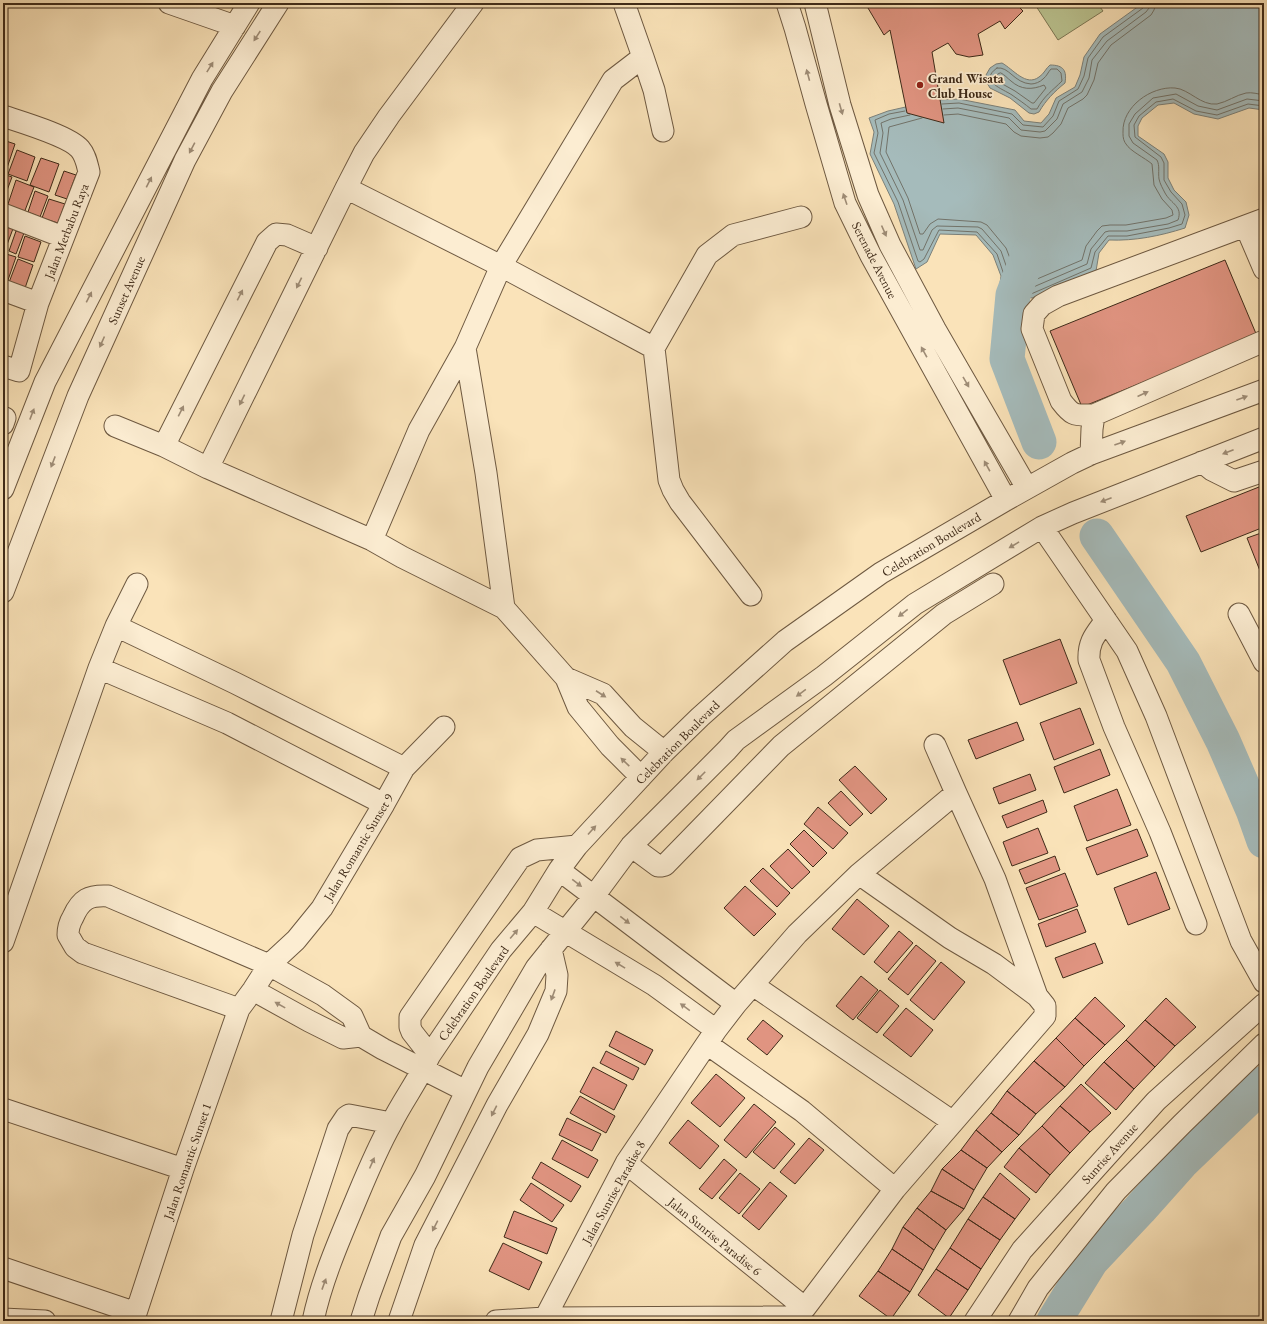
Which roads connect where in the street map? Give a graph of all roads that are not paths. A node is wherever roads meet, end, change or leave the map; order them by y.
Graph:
1 (170, 3) edge
2 (249, 3) edge
3 (278, 3) edge
4 (473, 3) edge
5 (624, 3) edge
6 (787, 3) edge
7 (815, 3) edge
8 (235, 26) junction
9 (644, 57) junction
10 (3, 116) edge
11 (663, 131) dead end
12 (346, 188) junction
13 (3, 214) edge
14 (801, 217) dead end
15 (1255, 223) edge
16 (63, 237) junction
17 (316, 248) junction
18 (501, 266) junction
19 (1264, 269) edge
20 (3, 290) edge
21 (38, 303) junction
22 (1264, 341) edge
23 (466, 348) junction
24 (654, 348) junction
25 (11, 368) edge
26 (1264, 390) edge
27 (1094, 415) junction
28 (115, 426) dead end
29 (1264, 438) edge
30 (164, 446) junction
31 (1091, 454) junction
32 (1202, 462) junction
33 (208, 468) junction
34 (1264, 471) edge
35 (1027, 488) junction
36 (3, 489) edge
37 (1006, 500) junction
38 (1042, 527) junction
39 (372, 540) junction
40 (137, 584) dead end
41 (993, 584) dead end
42 (3, 592) edge
43 (751, 595) dead end
44 (504, 608) junction
45 (1239, 614) dead end
46 (1106, 620) junction
47 (116, 626) junction
48 (1264, 662) edge
49 (99, 668) junction
50 (566, 678) junction
51 (444, 727) dead end
52 (935, 745) dead end
53 (664, 752) junction
54 (404, 768) junction
55 (641, 777) junction
56 (956, 793) junction
57 (384, 804) junction
58 (577, 846) junction
59 (631, 846) junction
60 (559, 870) junction
61 (859, 874) junction
62 (594, 896) junction
63 (533, 912) junction
64 (1196, 924) dead end
65 (565, 932) junction
66 (3, 942) edge
67 (552, 948) junction
68 (269, 964) junction
69 (1264, 982) edge
70 (753, 985) junction
71 (253, 990) junction
72 (323, 995) junction
73 (1037, 996) junction
74 (736, 1004) junction
75 (1264, 1004) edge
76 (239, 1009) junction
77 (309, 1021) junction
78 (360, 1036) junction
79 (712, 1037) junction
80 (1264, 1044) edge
81 (427, 1062) junction
82 (466, 1091) junction
83 (3, 1110) edge
84 (953, 1122) junction
85 (391, 1123) junction
86 (626, 1163) junction
87 (183, 1169) junction
88 (895, 1189) junction
89 (3, 1268) edge
90 (805, 1308) junction
91 (128, 1317) edge
92 (545, 1318) junction
93 (3, 1319) edge
94 (45, 1321) edge
95 (281, 1321) edge
96 (313, 1321) edge
97 (361, 1321) edge
98 (399, 1321) edge
99 (496, 1321) edge
100 (975, 1321) edge
101 (1020, 1321) edge

1 - 8 street
2 - 8 street
3 -> 42 street, Sunset Avenue
4 - 12 street
5 - 9 street
37 -> 6 street, Serenade Avenue
7 -> 35 street, Serenade Avenue
36 -> 8 street
9 - 11 street
9 - 18 street
10 - 16 street, Jalan Merbabu Raya
12 - 17 street
12 - 18 street
13 - 16 street
14 - 24 street
15 - 19 street
15 - 27 street
16 - 21 street, Jalan Merbabu Raya
30 -> 17 street
17 -> 33 street
18 - 23 street
18 - 24 street
20 - 21 street
21 - 25 street, Jalan Merbabu Raya
27 -> 22 street
23 - 39 street
23 - 44 street
24 - 43 street
31 -> 26 street, Celebration Boulevard
27 - 31 street
28 - 30 street
29 -> 32 street
30 - 33 street
31 - 35 street, Celebration Boulevard
32 - 34 street
32 -> 38 street
33 - 39 street
35 - 37 street, Celebration Boulevard
37 - 53 street, Celebration Boulevard
38 - 46 street
38 -> 59 street
39 - 44 street
40 - 47 street
41 - 59 street
44 - 50 street
45 - 48 street
46 - 64 street
46 - 69 street
47 - 49 street
47 - 54 street
49 - 57 street
49 - 66 street
50 -> 53 street
55 -> 50 street
51 - 54 street, Jalan Romantic Sunset 9
52 - 56 street
53 - 55 street, Celebration Boulevard
54 - 57 street, Jalan Romantic Sunset 9
58 -> 55 street, Celebration Boulevard
56 - 61 street, Jalan Sunrise Paradise 8
56 - 73 street
57 - 68 street, Jalan Romantic Sunset 9
58 - 60 street, Celebration Boulevard
58 - 81 street
59 - 62 street
60 -> 62 street
60 - 63 street, Celebration Boulevard
61 - 70 street, Jalan Sunrise Paradise 8
61 - 73 street
62 - 65 street
62 -> 74 street
63 - 65 street
81 -> 63 street, Celebration Boulevard
65 - 67 street
79 -> 65 street
67 - 82 street
67 -> 98 street
68 - 71 street, Jalan Romantic Sunset 9
68 - 72 street
68 - 76 street
70 - 74 street, Jalan Sunrise Paradise 8
70 - 84 street
71 - 76 street, Jalan Romantic Sunset 1
77 -> 71 street
72 - 77 street
72 - 78 street
73 - 84 street
74 - 79 street, Jalan Sunrise Paradise 8
75 - 100 street, Sunrise Avenue
76 - 87 street, Jalan Romantic Sunset 1
77 - 78 street
78 - 81 street
79 - 86 street, Jalan Sunrise Paradise 8
79 - 88 street
80 - 101 street
81 - 82 street
81 - 85 street, Celebration Boulevard
82 - 97 street
83 - 87 street
84 - 88 street
85 - 95 street
96 -> 85 street, Celebration Boulevard
86 - 90 street, Jalan Sunrise Paradise 6
86 - 92 street, Jalan Sunrise Paradise 8
87 - 91 street, Jalan Romantic Sunset 1
88 - 90 street
89 - 91 street
90 - 92 street
92 - 99 street
93 - 94 street

